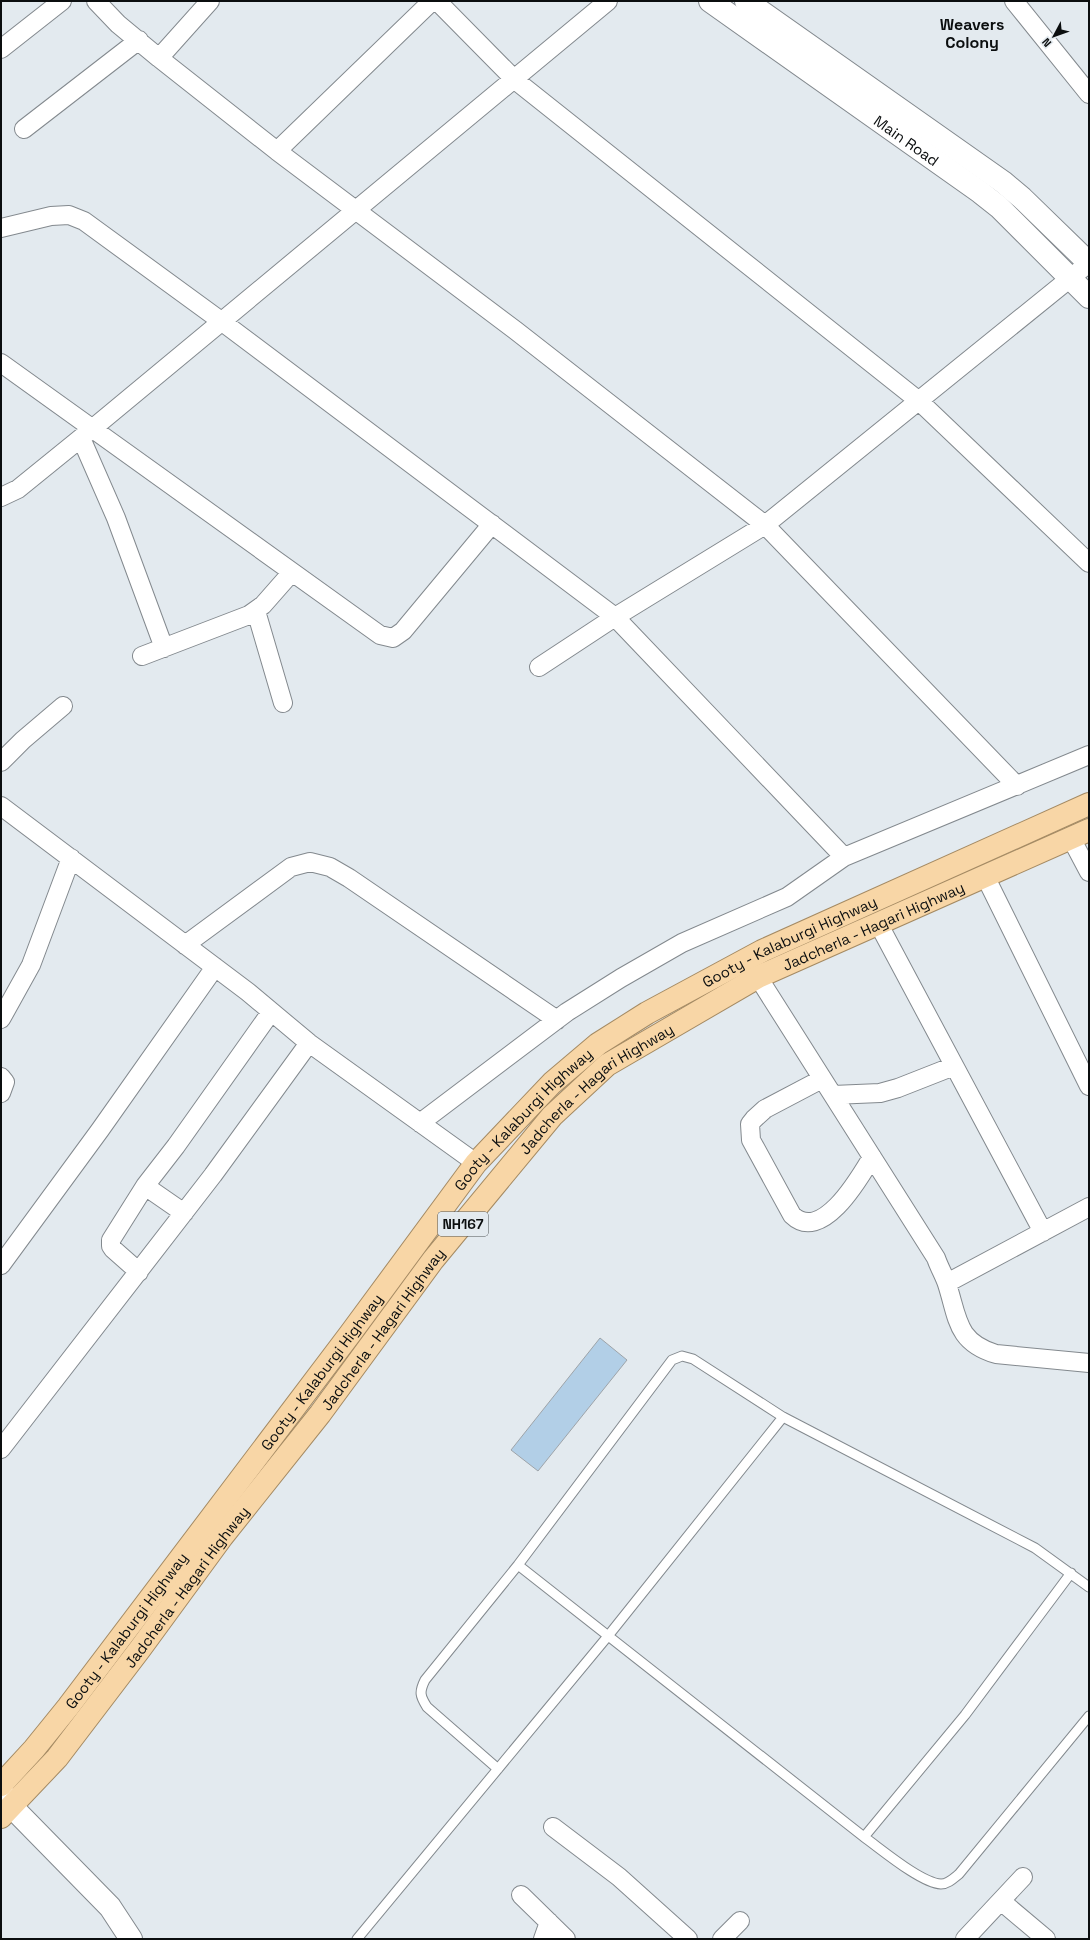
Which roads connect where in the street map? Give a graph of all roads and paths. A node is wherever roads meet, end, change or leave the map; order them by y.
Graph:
1 (62, 1) edge
2 (96, 1) edge
3 (210, 1) edge
4 (432, 1) edge
5 (437, 1) edge
6 (608, 1) edge
7 (710, 1) edge
8 (746, 1) edge
9 (1014, 1) edge
10 (139, 40) junction
11 (1, 49) edge
12 (159, 58) junction
13 (515, 80) junction
14 (1089, 94) edge
15 (24, 129) dead end
16 (277, 151) junction
17 (356, 211) junction
18 (1, 228) edge
19 (1089, 263) edge
20 (1070, 277) junction
21 (1089, 297) edge
22 (221, 321) junction
23 (1, 363) edge
24 (919, 401) junction
25 (86, 434) junction
26 (1, 497) edge
27 (492, 524) junction
28 (765, 525) junction
29 (1089, 563) edge
30 (292, 572) junction
31 (256, 611) junction
32 (616, 617) junction
33 (164, 648) junction
34 (142, 656) dead end
35 (539, 667) dead end
36 (282, 703) dead end
37 (63, 706) dead end
38 (1089, 755) edge
39 (1, 762) edge
40 (1017, 786) junction
41 (1089, 804) edge
42 (1, 806) edge
43 (1080, 834) edge
44 (844, 856) junction
45 (71, 858) junction
46 (1089, 872) edge
47 (985, 876) junction
48 (878, 924) junction
49 (185, 945) junction
50 (215, 967) junction
51 (758, 977) junction
52 (271, 1012) junction
53 (1, 1019) edge
54 (557, 1020) junction
55 (309, 1043) junction
56 (954, 1066) junction
57 (1, 1077) edge
58 (822, 1078) junction
59 (1089, 1086) edge
60 (1, 1093) edge
61 (833, 1095) junction
62 (420, 1124) junction
63 (872, 1157) junction
64 (476, 1164) junction
65 (145, 1186) junction
66 (1089, 1207) edge
67 (184, 1213) junction
68 (1043, 1232) junction
69 (1, 1265) edge
70 (138, 1272) junction
71 (947, 1283) junction
72 (1089, 1363) edge
73 (783, 1417) junction
74 (1, 1449) edge
75 (518, 1565) junction
76 (1072, 1573) junction
77 (1089, 1587) edge
78 (608, 1636) junction
79 (1089, 1716) edge
80 (498, 1769) junction
81 (1, 1784) edge
82 (5, 1805) edge
83 (553, 1827) dead end
84 (864, 1837) junction
85 (1023, 1877) dead end
86 (521, 1895) dead end
87 (1000, 1901) junction
88 (740, 1921) dead end
89 (549, 1922) junction
90 (127, 1938) edge
91 (357, 1939) edge
92 (543, 1939) edge
93 (566, 1939) edge
94 (688, 1939) edge
95 (722, 1939) edge
96 (965, 1939) edge
97 (1046, 1939) edge

1 - 11 street
2 - 10 street
3 - 12 street
4 - 16 street
5 - 13 street
6 - 13 street
7 - 20 street, Main Road
8 - 19 street, Main Road
9 - 14 street
10 - 12 street
10 - 15 street
12 - 16 street
13 - 17 street
13 - 24 street
16 - 17 street
17 - 22 street
17 - 28 street
18 - 22 street
19 - 20 street
20 - 21 street, Main Road
20 - 24 street
22 - 25 street
22 - 27 street
23 - 25 street
24 - 28 street
24 - 29 street
25 - 26 street
25 - 30 street
25 - 33 street
27 - 30 street
27 - 32 street
28 - 32 street
28 - 40 street
30 - 31 street
31 - 33 street
31 - 36 street
32 - 35 street
32 - 44 street
33 - 34 street
37 - 39 street
38 - 40 street
40 - 44 street
41 - 64 highway, Gooty - Kalaburgi Highway / NH167
42 - 45 street
43 - 46 street
43 - 47 highway, Jadcherla - Hagari Highway / NH167
44 - 54 street
45 - 49 street
45 - 53 street
47 - 48 highway, Jadcherla - Hagari Highway / NH167
47 - 59 street
48 - 51 highway, Jadcherla - Hagari Highway / NH167
48 - 56 street
49 - 50 street
49 - 54 street
50 - 52 street
50 - 69 street
51 - 58 street
51 - 82 highway, Jadcherla - Hagari Highway / NH167
52 - 55 street
52 - 65 street
54 - 62 street
55 - 62 street
55 - 67 street
56 - 61 street
56 - 68 street
57 - 60 street
58 - 61 street
58 - 63 street
61 - 63 street
62 - 64 street
63 - 71 street
64 - 81 highway, Gooty - Kalaburgi Highway / NH167
65 - 67 street
65 - 70 street
66 - 68 street
67 - 70 street
68 - 71 street
70 - 74 street
71 - 72 street
73 - 75 lane
73 - 76 lane
73 - 78 lane
75 - 78 lane
75 - 80 lane
76 - 77 lane
76 - 84 lane
78 - 80 lane
78 - 84 lane
79 - 84 lane
80 - 91 lane
82 - 90 street
83 - 94 street
85 - 87 street
86 - 89 street
87 - 96 street
87 - 97 street
88 - 95 street
89 - 92 street
89 - 93 street

